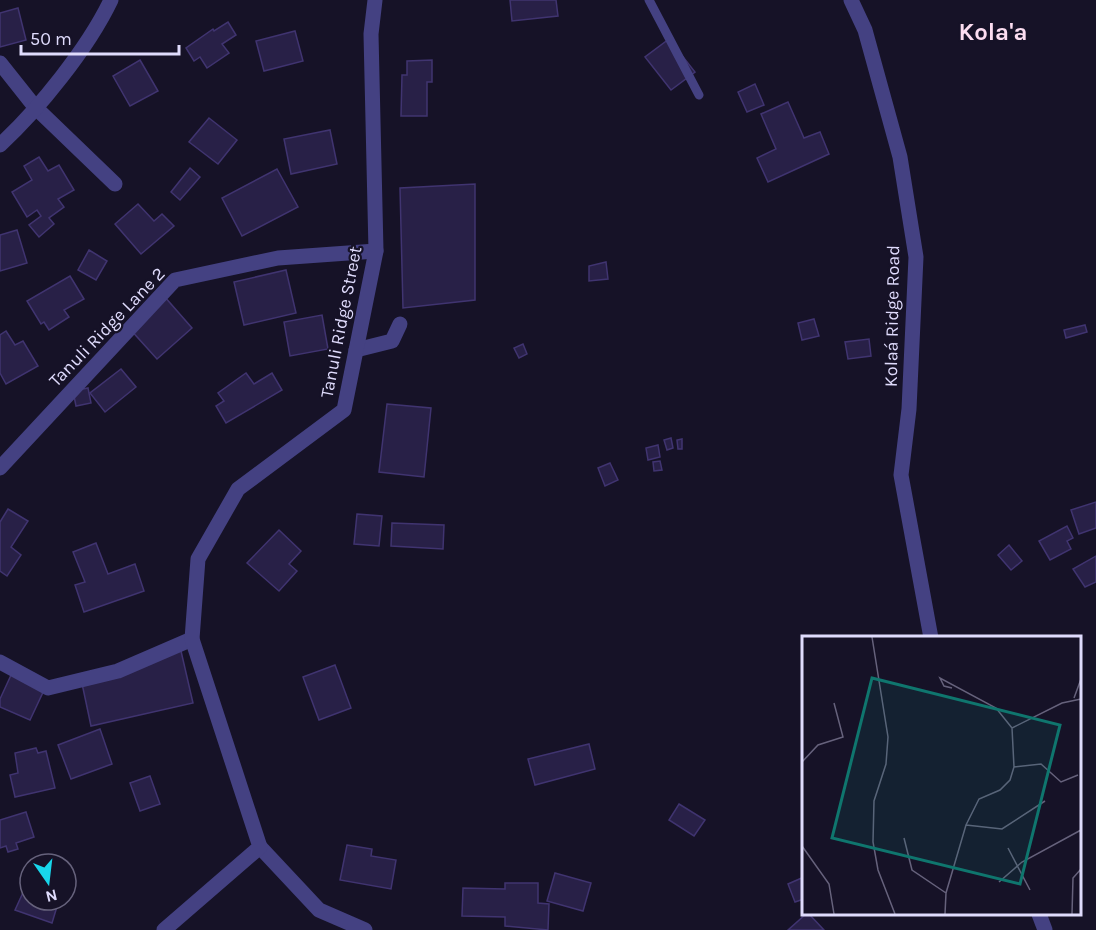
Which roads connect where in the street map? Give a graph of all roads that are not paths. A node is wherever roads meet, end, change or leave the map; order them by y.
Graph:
1 (111, 0) edge
2 (375, 0) edge
3 (649, 0) edge
4 (851, 0) edge
5 (0, 63) edge
6 (699, 95) dead end
7 (35, 107) junction
8 (0, 145) edge
9 (115, 184) dead end
10 (376, 251) junction
11 (400, 324) dead end
12 (356, 350) junction
13 (0, 468) edge
14 (931, 636) edge
15 (192, 639) junction
16 (0, 662) edge
17 (260, 847) junction
18 (1039, 915) edge
19 (165, 930) edge
20 (365, 930) edge
21 (1045, 930) edge

1 - 7 street
2 - 10 street, Tanuli Ridge Street
3 - 6 lane
4 - 14 street, Kolaá Ridge Road
5 - 7 street
7 - 8 street
7 - 9 street
10 - 12 street, Tanuli Ridge Street
10 - 13 street, Tanuli Ridge Lane 2
11 - 12 street
12 - 15 street, Tanuli Ridge Street
15 - 16 street
15 - 17 street, Tanuli Ridge Street
17 - 19 street
17 - 20 street
18 - 21 street

